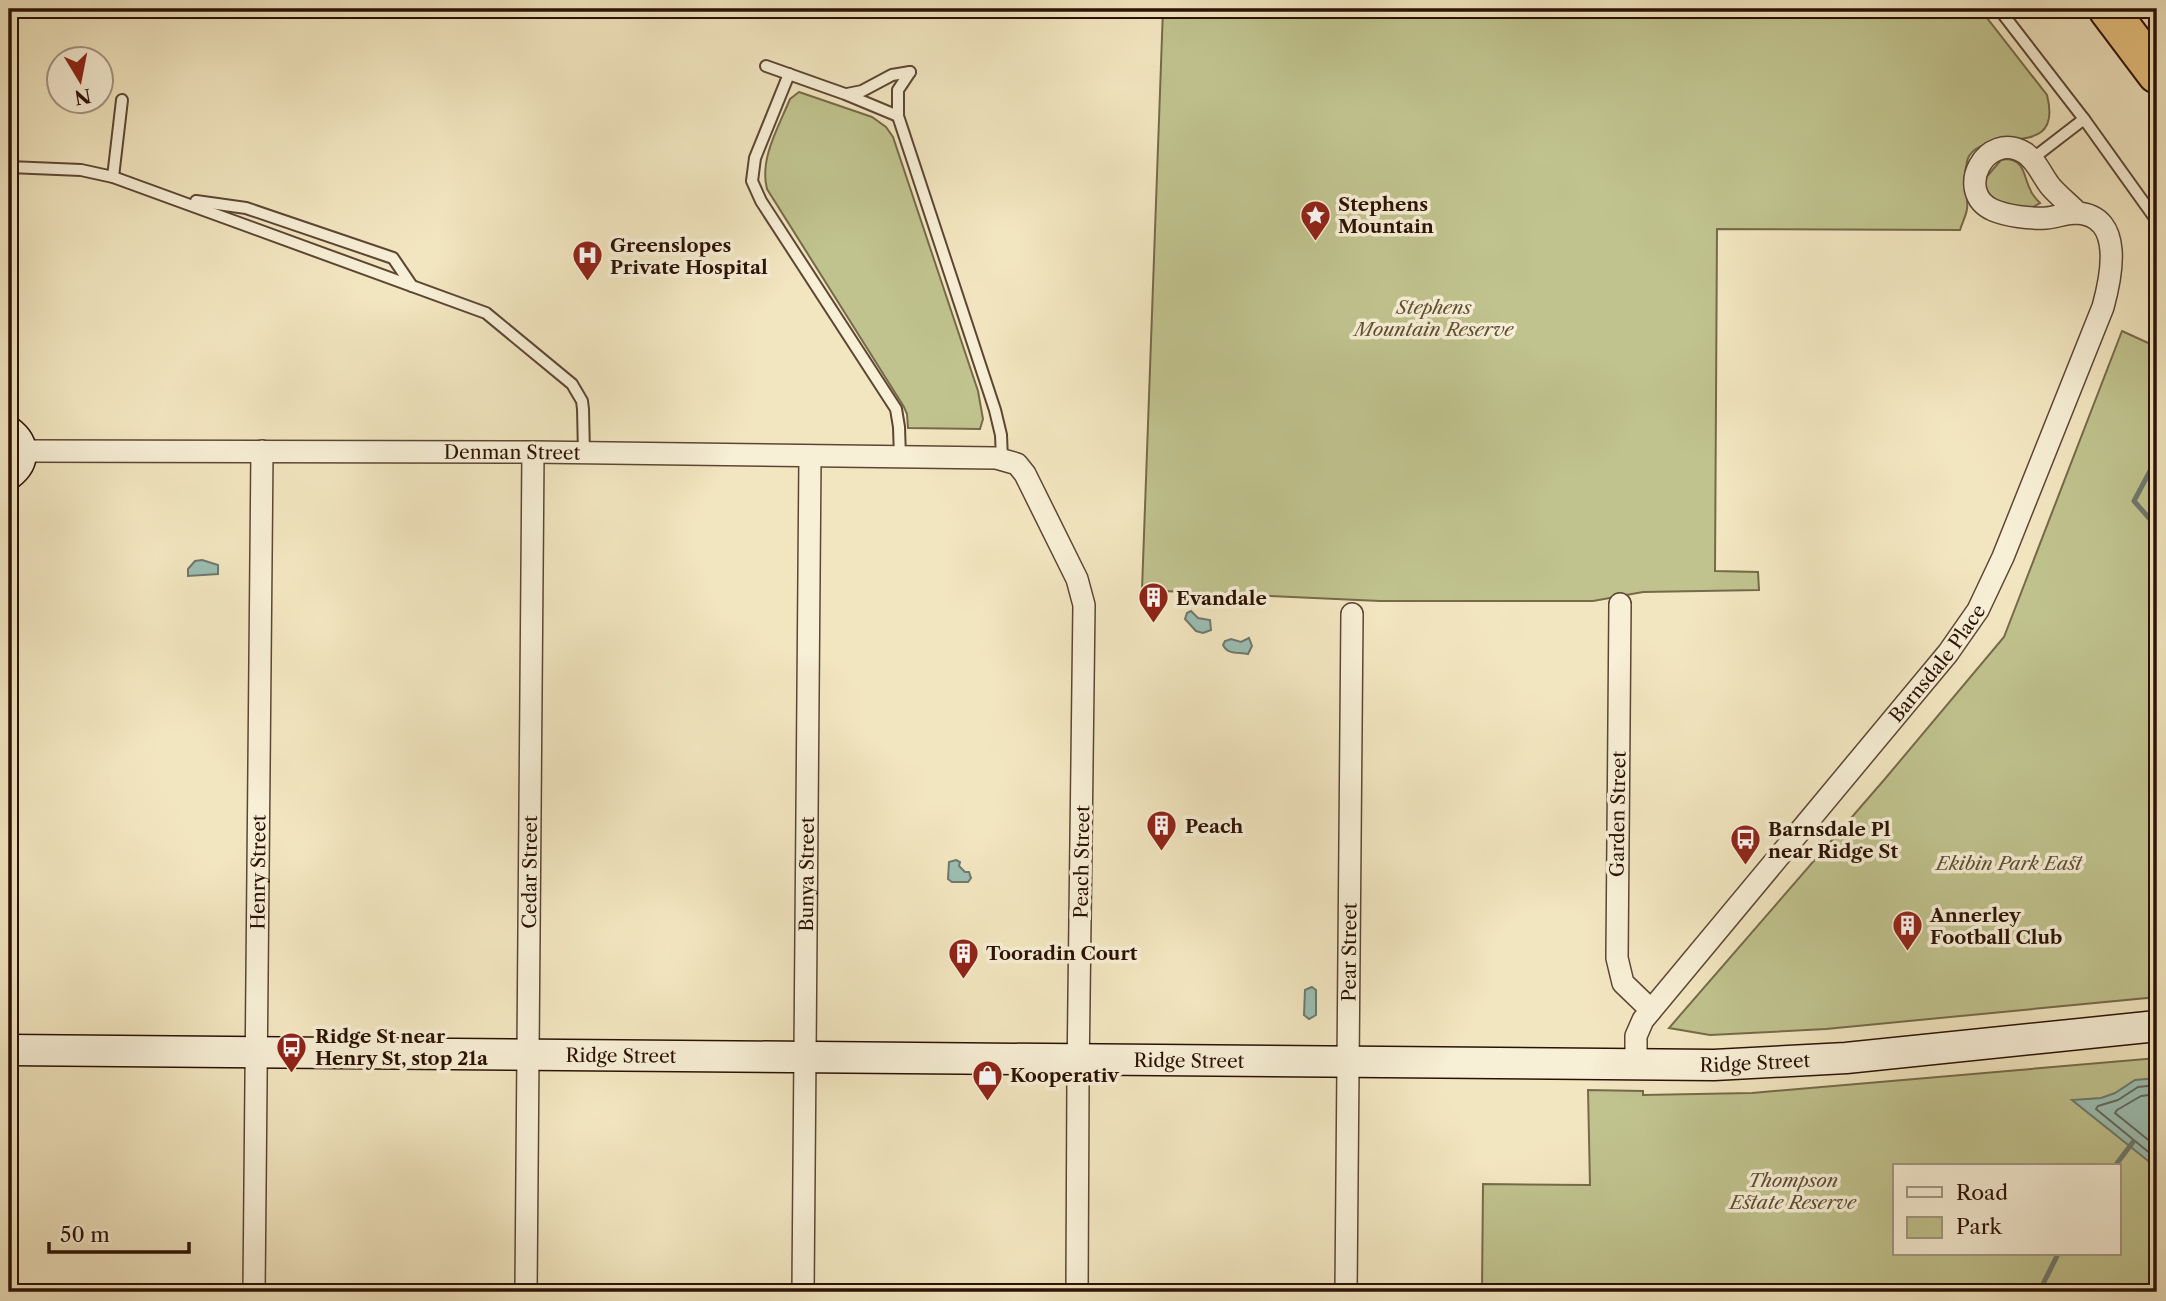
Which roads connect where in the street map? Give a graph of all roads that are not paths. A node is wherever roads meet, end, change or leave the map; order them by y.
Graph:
1 (1999, 9) edge
2 (2108, 9) edge
3 (766, 66) dead end
4 (789, 74) junction
5 (2157, 74) edge
6 (845, 94) junction
7 (122, 100) dead end
8 (898, 116) junction
9 (2084, 119) junction
10 (2032, 159) junction
11 (9, 167) edge
12 (113, 177) junction
13 (180, 200) junction
14 (2078, 213) junction
15 (2157, 221) edge
16 (413, 286) junction
17 (13, 452) edge
18 (262, 452) junction
19 (533, 452) junction
20 (584, 453) junction
21 (810, 456) junction
22 (900, 457) junction
23 (1002, 459) junction
24 (1620, 604) dead end
25 (1352, 614) dead end
26 (1651, 1010) junction
27 (2157, 1026) edge
28 (9, 1050) edge
29 (257, 1053) junction
30 (528, 1055) junction
31 (806, 1057) junction
32 (1078, 1060) junction
33 (1348, 1062) junction
34 (1636, 1064) junction
35 (254, 1292) edge
36 (526, 1292) edge
37 (803, 1292) edge
38 (1077, 1292) edge
39 (1346, 1292) edge

1 - 9 lane
2 - 5 highway
3 - 4 lane
4 - 6 lane
4 - 22 lane
6 - 8 lane
6 - 8 lane
7 - 12 lane
8 - 23 lane
9 - 10 lane
9 - 15 lane
10 - 14 street, Barnsdale Place
10 - 14 street
11 - 12 lane
12 - 13 lane
13 - 16 lane
13 - 16 lane
14 - 26 street, Barnsdale Place
16 - 20 lane
17 - 18 street, Denman Street
18 - 19 street, Denman Street
18 - 29 street, Henry Street
19 - 20 street, Denman Street
19 - 30 street, Cedar Street
20 - 21 street, Denman Street
21 - 22 street, Denman Street
21 - 31 street, Bunya Street
22 - 23 street, Denman Street
23 - 32 street, Peach Street
24 - 26 street, Garden Street
25 - 33 street, Pear Street
26 - 34 street, Barnsdale Place
27 - 34 street, Ridge Street
28 - 29 street, Ridge Street
29 - 30 street, Ridge Street
29 - 35 street, Henry Street
30 - 31 street, Ridge Street
30 - 36 street, Cedar Street
31 - 32 street, Ridge Street
31 - 37 street, Bunya Street
32 - 33 street, Ridge Street
32 - 38 street, Peach Street
33 - 34 street, Ridge Street
33 - 39 street, Pear Street

